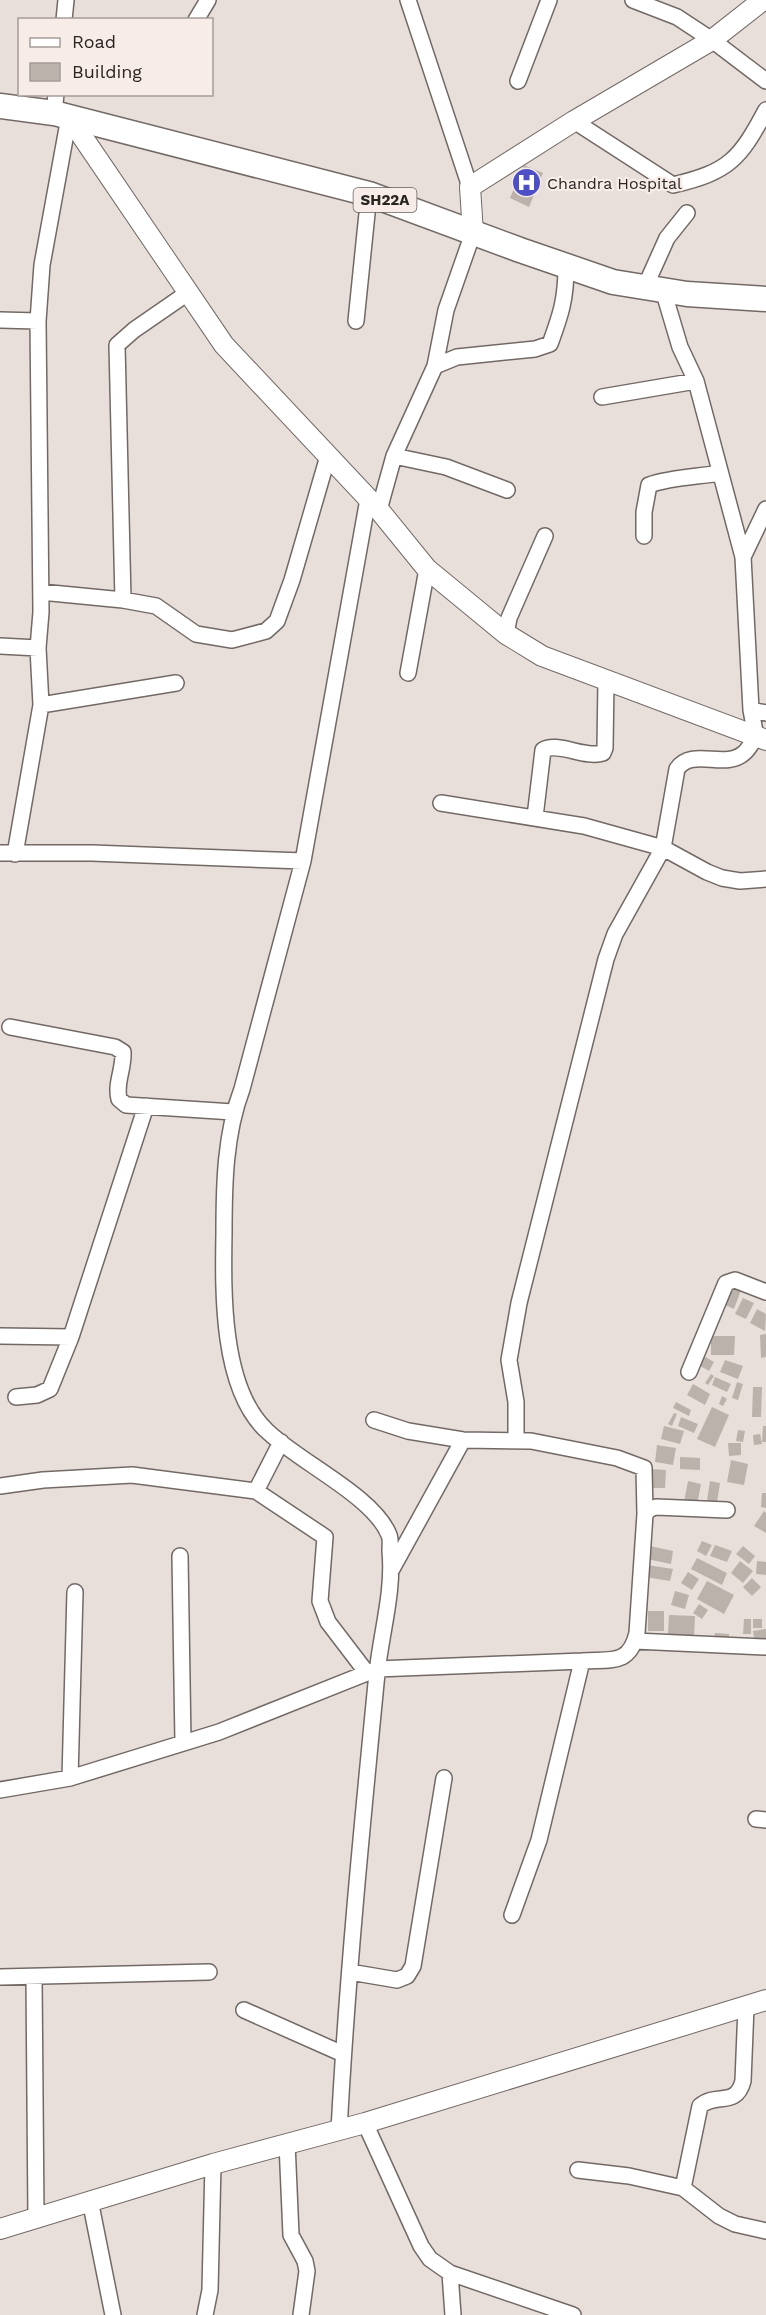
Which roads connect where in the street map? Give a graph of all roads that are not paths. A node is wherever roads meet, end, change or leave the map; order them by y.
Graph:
1 (66, 0) edge
2 (208, 0) edge
3 (408, 0) edge
4 (549, 0) edge
5 (633, 0) edge
6 (756, 1) edge
7 (64, 18) edge
8 (197, 18) edge
9 (712, 40) junction
10 (518, 81) dead end
11 (766, 81) edge
12 (0, 106) edge
13 (60, 108) edge
14 (766, 110) edge
15 (574, 121) junction
16 (470, 187) junction
17 (369, 194) junction
18 (687, 213) dead end
19 (473, 233) junction
20 (566, 266) junction
21 (654, 289) junction
22 (189, 292) junction
23 (766, 299) edge
24 (0, 320) edge
25 (38, 321) junction
26 (356, 321) dead end
27 (435, 366) junction
28 (696, 381) junction
29 (602, 397) dead end
30 (328, 456) junction
31 (394, 456) junction
32 (720, 473) junction
33 (507, 490) dead end
34 (373, 505) junction
35 (766, 509) edge
36 (544, 536) dead end
37 (644, 536) dead end
38 (743, 557) junction
39 (427, 569) junction
40 (41, 592) junction
41 (123, 600) junction
42 (506, 634) junction
43 (0, 646) edge
44 (38, 648) junction
45 (408, 674) dead end
46 (606, 680) junction
47 (176, 682) dead end
48 (41, 705) junction
49 (758, 711) edge
50 (761, 738) edge
51 (441, 803) dead end
52 (535, 817) junction
53 (663, 848) junction
54 (7, 853) edge
55 (303, 861) junction
56 (766, 879) edge
57 (10, 1027) dead end
58 (146, 1106) junction
59 (233, 1112) junction
60 (766, 1292) edge
61 (0, 1336) edge
62 (71, 1337) junction
63 (689, 1372) dead end
64 (16, 1397) dead end
65 (375, 1420) dead end
66 (463, 1440) junction
67 (516, 1441) junction
68 (281, 1442) junction
69 (0, 1486) edge
70 (256, 1491) junction
71 (727, 1510) dead end
72 (645, 1514) junction
73 (180, 1556) dead end
74 (392, 1569) junction
75 (75, 1592) dead end
76 (635, 1641) junction
77 (766, 1647) edge
78 (582, 1661) junction
79 (372, 1671) junction
80 (183, 1743) junction
81 (70, 1778) junction
82 (444, 1778) dead end
83 (0, 1790) edge
84 (513, 1915) dead end
85 (209, 1972) dead end
86 (350, 1972) junction
87 (0, 1977) edge
88 (34, 1977) junction
89 (766, 2000) edge
90 (746, 2007) junction
91 (244, 2010) dead end
92 (343, 2054) junction
93 (365, 2123) junction
94 (339, 2131) junction
95 (287, 2143) junction
96 (213, 2164) junction
97 (578, 2170) dead end
98 (683, 2188) junction
99 (90, 2200) junction
100 (36, 2217) junction
101 (0, 2229) edge
102 (766, 2231) edge
103 (450, 2273) junction
104 (113, 2315) edge
105 (206, 2315) edge
106 (301, 2315) edge
107 (453, 2315) edge
108 (573, 2315) edge

1 - 7 street
2 - 8 street
3 - 16 street
4 - 10 street
5 - 9 street
6 - 9 street
9 - 11 street
9 - 15 street
12 - 13 main road, SH22A
13 - 17 main road, SH22A
13 - 22 street
13 - 25 street
14 - 15 street
15 - 16 street
16 - 19 street
17 - 19 main road, SH22A
17 - 26 street
18 - 21 street
19 - 20 main road, SH22A
19 - 27 street
20 - 21 main road, SH22A
20 - 27 street
21 - 23 main road, SH22A
21 - 28 street
22 - 30 street
22 - 41 street
24 - 25 street
25 - 40 street
27 - 31 street
28 - 29 street
28 - 32 street
30 - 34 street
30 - 41 street
31 - 33 street
31 - 34 street
32 - 37 street
32 - 38 street
34 - 39 street
34 - 55 street
35 - 38 street
36 - 42 street
38 - 49 street
39 - 42 street
39 - 45 street
40 - 41 street
40 - 44 street
42 - 46 street
43 - 44 street
44 - 48 street
46 - 50 street
46 - 52 street
47 - 48 street
48 - 54 street
49 - 50 street
50 - 53 street
51 - 52 street
52 - 53 street
53 - 56 street
53 - 67 street
54 - 55 street
55 - 59 street
57 - 58 street
58 - 59 street
58 - 62 street
59 - 68 street
60 - 63 street
61 - 62 street
62 - 64 street
65 - 66 street
66 - 67 street
66 - 74 street
67 - 72 street
68 - 70 street
68 - 74 street
69 - 70 street
70 - 79 street
71 - 72 street
72 - 76 street
73 - 80 street
74 - 79 street
75 - 81 street
76 - 77 street
76 - 78 street
78 - 79 street
78 - 84 street
79 - 80 street
79 - 86 street
80 - 81 street
81 - 83 street
82 - 86 street
85 - 88 street
86 - 92 street
87 - 88 street
88 - 100 street
89 - 90 street
90 - 93 street
90 - 98 street
91 - 92 street
92 - 94 street
93 - 94 street
93 - 103 street
94 - 95 street
95 - 96 street
95 - 106 street
96 - 99 street
96 - 105 street
97 - 98 street
98 - 102 street
99 - 100 street
99 - 104 street
100 - 101 street
103 - 107 street
103 - 108 street

